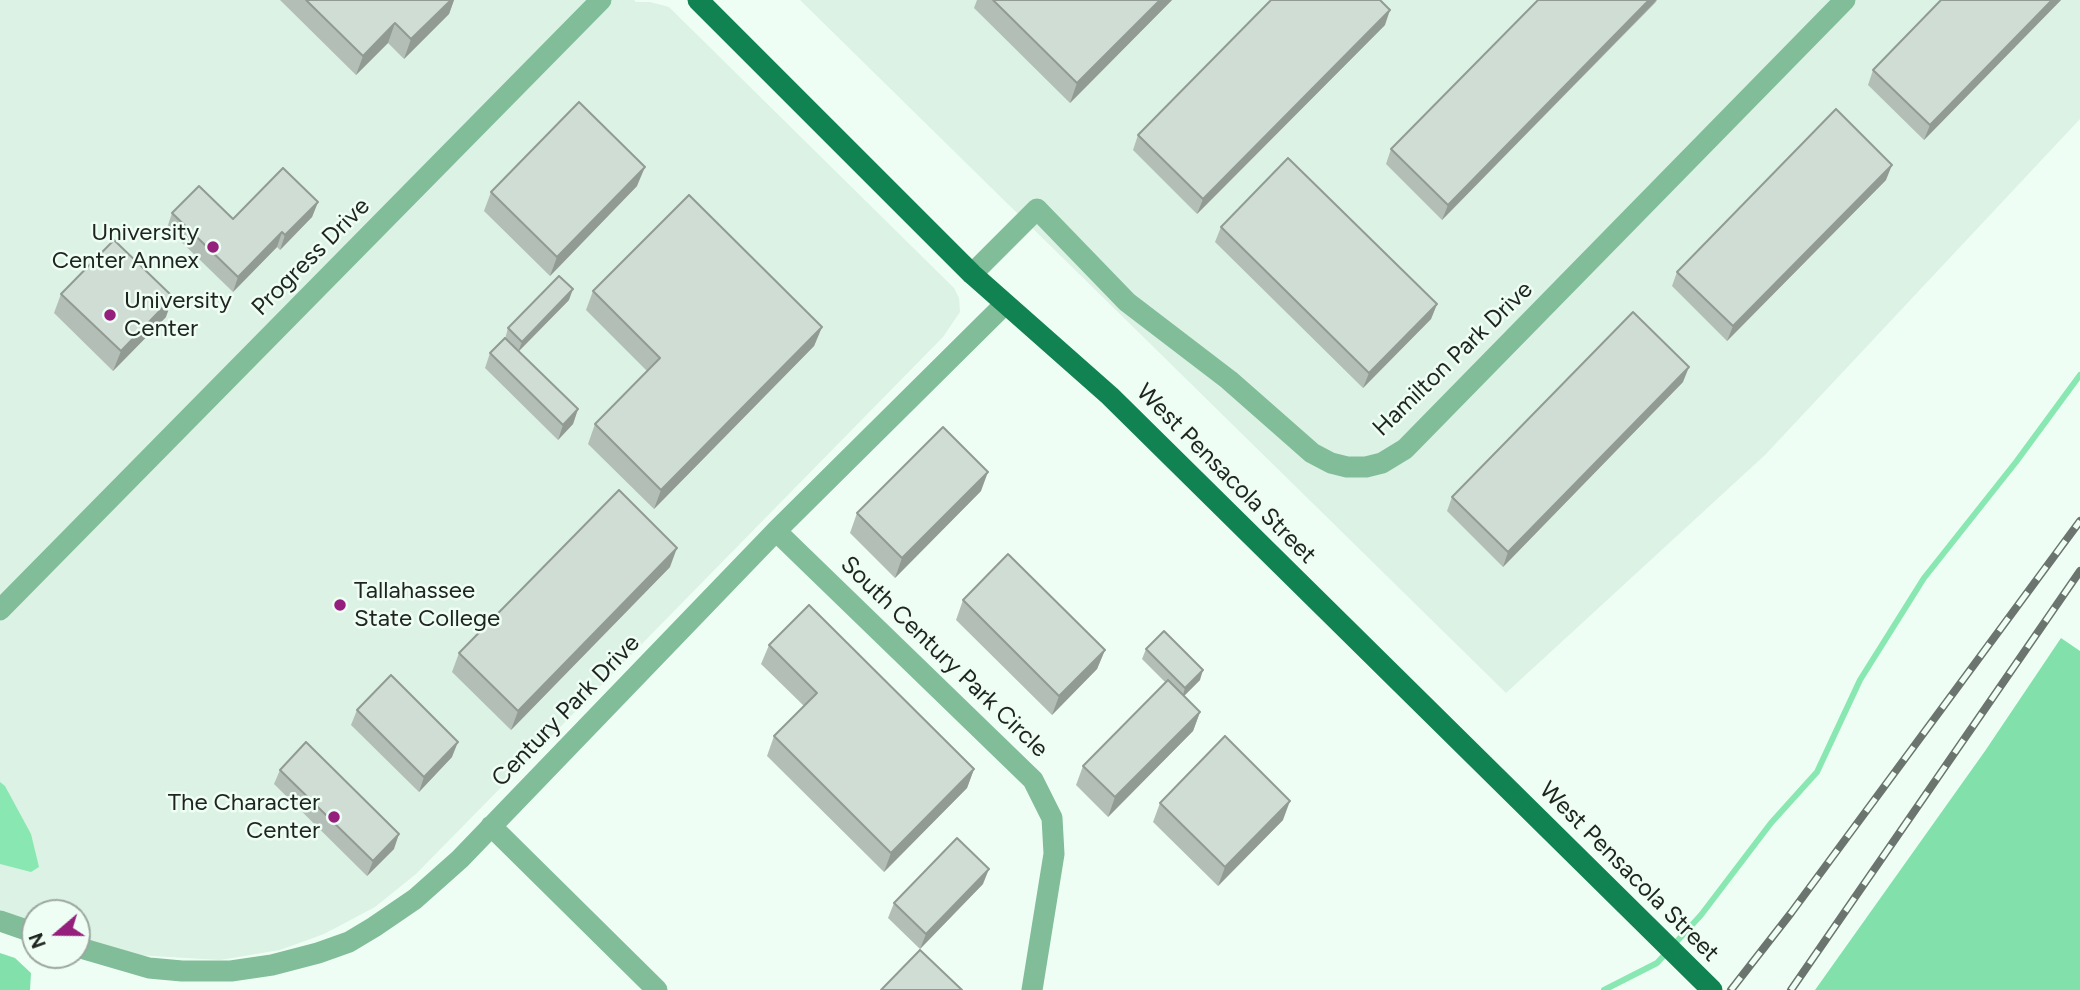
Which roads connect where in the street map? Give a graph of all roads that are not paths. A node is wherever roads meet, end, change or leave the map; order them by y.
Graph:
1 (601, 0) edge
2 (698, 0) edge
3 (1846, 0) edge
4 (972, 274) junction
5 (1005, 304) junction
6 (776, 531) junction
7 (0, 610) edge
8 (491, 826) junction
9 (0, 921) edge
10 (21, 928) edge
11 (91, 951) edge
12 (657, 990) edge
13 (1032, 990) edge
14 (1712, 990) edge

1 - 7 street, Progress Drive
2 - 4 main road, West Pensacola Street
3 - 4 street, Hamilton Park Drive
4 - 5 main road, West Pensacola Street
5 - 6 street, Century Park Drive
5 - 14 main road, West Pensacola Street
6 - 8 street, Century Park Drive
6 - 13 street, South Century Park Circle
8 - 11 street, Century Park Drive
8 - 12 street
9 - 10 street

